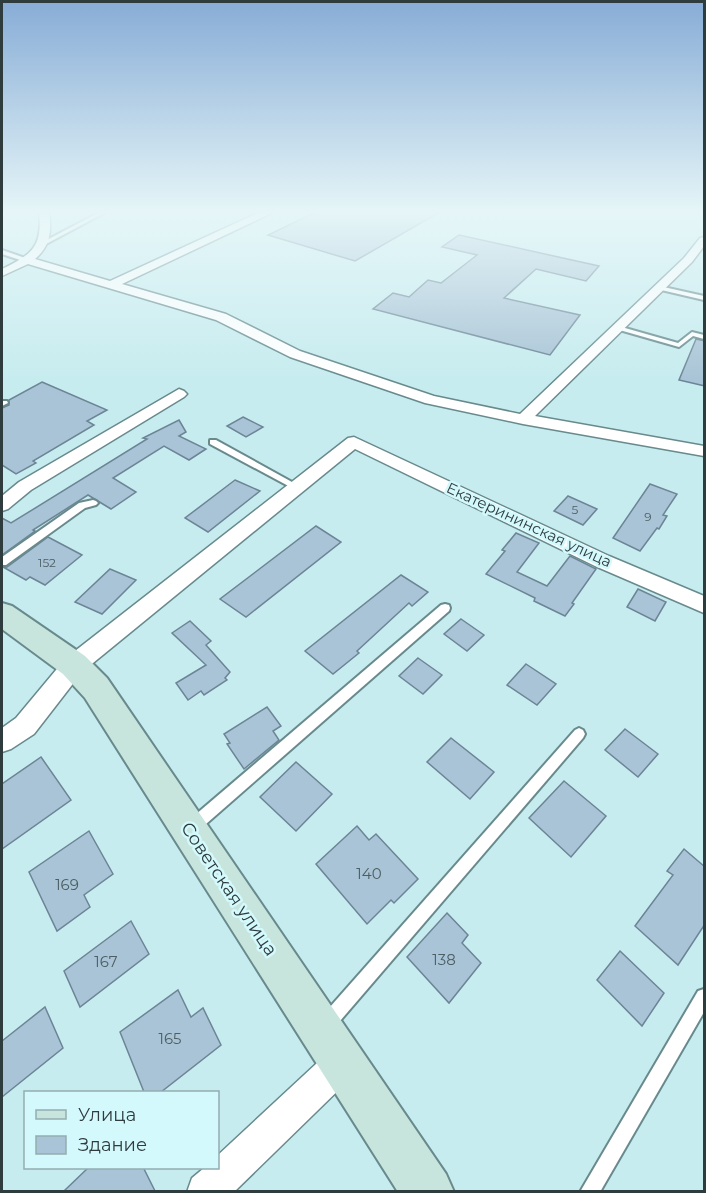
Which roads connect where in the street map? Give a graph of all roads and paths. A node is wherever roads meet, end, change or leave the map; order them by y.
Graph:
1 (52, 268) edge
2 (149, 268) edge
3 (678, 268) edge
4 (111, 285) junction
5 (659, 288) junction
6 (705, 298) edge
7 (618, 328) junction
8 (705, 337) edge
9 (179, 394) dead end
10 (523, 419) junction
11 (213, 442) dead end
12 (705, 451) edge
13 (297, 487) junction
14 (93, 503) dead end
15 (2, 505) edge
16 (2, 562) edge
17 (705, 605) edge
18 (445, 608) dead end
19 (2, 614) edge
20 (74, 665) junction
21 (579, 734) dead end
22 (2, 741) edge
23 (189, 829) junction
24 (705, 997) edge
25 (322, 1029) junction
26 (343, 1062) junction
27 (206, 1191) edge
28 (428, 1191) edge
29 (589, 1191) edge

1 - 4 street
2 - 4 street
3 - 5 street
4 - 10 street
5 - 6 lane
5 - 7 street
7 - 8 lane
7 - 10 street
9 - 15 street
10 - 12 street
11 - 13 lane
13 - 17 street, Екатерининская улица
13 - 20 street
14 - 16 lane
18 - 23 lane
19 - 20 street, Советская улица
20 - 22 street
20 - 23 street, Советская улица
21 - 25 lane
23 - 25 street, Советская улица
24 - 29 lane
25 - 26 street, Советская улица
26 - 27 street
26 - 28 street, Советская улица

